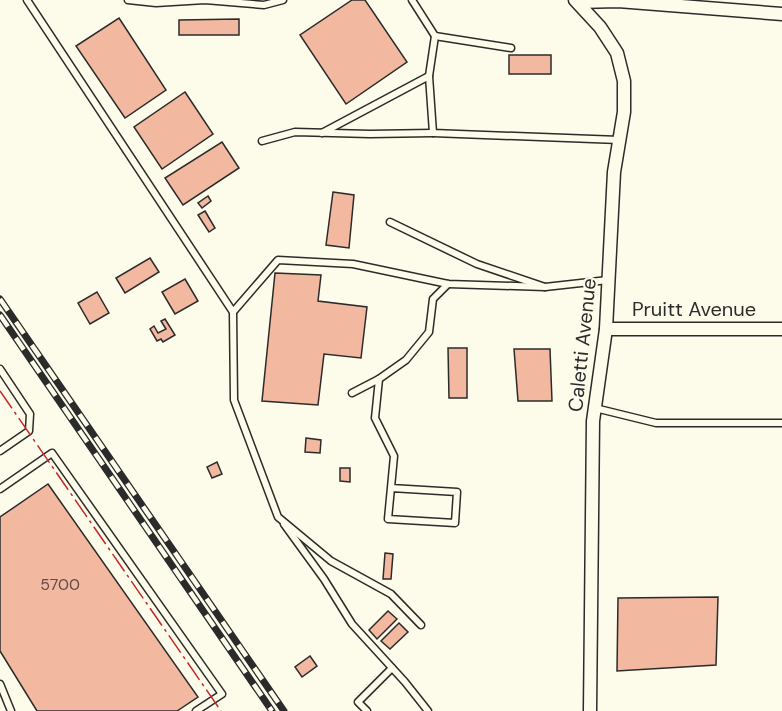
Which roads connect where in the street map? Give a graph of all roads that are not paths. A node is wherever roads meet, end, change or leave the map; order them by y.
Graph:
1 (27, 0) edge
2 (128, 0) edge
3 (283, 0) edge
4 (412, 0) edge
5 (577, 1) edge
6 (782, 14) edge
7 (435, 36) junction
8 (511, 48) dead end
9 (429, 75) junction
10 (322, 133) junction
11 (433, 133) junction
12 (619, 140) junction
13 (262, 141) dead end
14 (390, 222) dead end
15 (608, 280) junction
16 (448, 284) junction
17 (545, 287) junction
18 (233, 312) junction
19 (606, 329) junction
20 (782, 329) edge
21 (0, 369) edge
22 (380, 379) junction
23 (352, 393) dead end
24 (595, 408) junction
25 (782, 423) edge
26 (0, 451) edge
27 (391, 488) junction
28 (0, 489) edge
29 (278, 517) junction
30 (421, 625) dead end
31 (392, 668) junction
32 (0, 684) edge
33 (11, 711) edge
34 (196, 711) edge
35 (367, 711) edge
36 (428, 711) edge
37 (590, 711) edge

1 - 18 lane
2 - 3 lane
4 - 7 lane
5 - 6 street
5 - 12 street, Caletti Avenue
7 - 8 lane
7 - 9 lane
9 - 10 lane
9 - 11 lane
10 - 11 lane
10 - 13 lane
11 - 12 lane
12 - 15 street, Caletti Avenue
14 - 17 lane
15 - 17 lane
15 - 19 street, Caletti Avenue
16 - 17 lane
16 - 18 lane
16 - 22 lane
18 - 29 lane
19 - 20 street, Pruitt Avenue
19 - 24 street, Caletti Avenue
21 - 26 lane
22 - 23 lane
22 - 27 lane
24 - 25 lane
24 - 37 street, Caletti Avenue
27 - 27 lane
28 - 34 lane
29 - 30 lane
29 - 31 lane
31 - 35 lane
31 - 36 lane
32 - 33 lane

